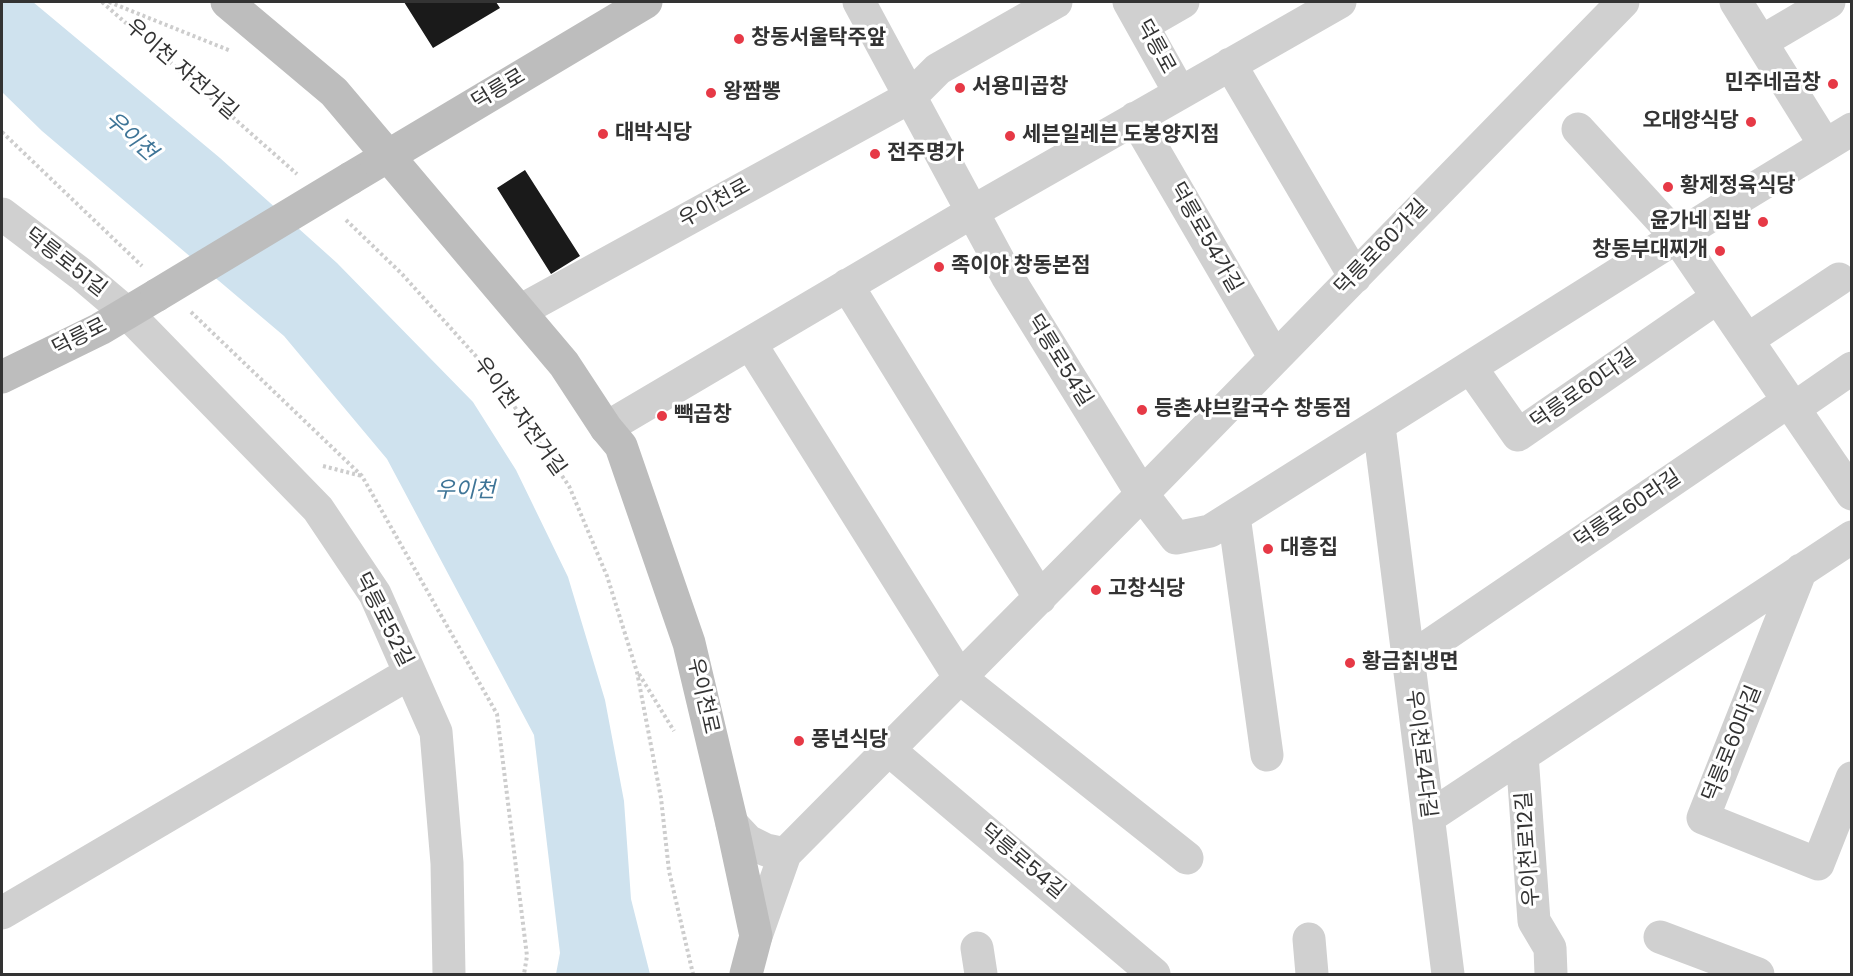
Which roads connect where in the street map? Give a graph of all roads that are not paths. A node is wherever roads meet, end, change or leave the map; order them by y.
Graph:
1 (227, 2) edge
2 (646, 2) edge
3 (859, 2) edge
4 (1056, 2) edge
5 (1183, 2) edge
6 (1340, 2) edge
7 (1623, 2) edge
8 (1736, 2) edge
9 (1829, 2) edge
10 (1136, 13) edge
11 (1761, 42) junction
12 (1230, 64) junction
13 (1180, 93) junction
14 (910, 98) junction
15 (1135, 118) junction
16 (1578, 129) dead end
17 (1838, 137) edge
18 (389, 156) junction
19 (972, 212) junction
20 (2, 214) edge
21 (1677, 237) junction
22 (1354, 277) junction
23 (1839, 279) dead end
24 (847, 285) junction
25 (1718, 297) junction
26 (520, 311) junction
27 (127, 313) junction
28 (1747, 340) junction
29 (750, 343) junction
30 (1275, 358) junction
31 (1471, 368) junction
32 (1851, 368) edge
33 (2, 376) edge
34 (1791, 405) junction
35 (1379, 426) junction
36 (606, 428) junction
37 (1142, 494) junction
38 (1851, 494) edge
39 (1234, 516) junction
40 (1851, 537) edge
41 (1801, 570) junction
42 (1040, 597) junction
43 (1408, 660) junction
44 (410, 673) junction
45 (960, 678) junction
46 (889, 750) junction
47 (1522, 755) junction
48 (1267, 756) dead end
49 (1851, 778) edge
50 (1429, 817) junction
51 (732, 824) junction
52 (785, 854) junction
53 (1187, 858) dead end
54 (2, 913) edge
55 (756, 936) junction
56 (1660, 937) dead end
57 (1309, 939) dead end
58 (449, 975) edge
59 (746, 975) edge
60 (1154, 975) edge
61 (1312, 975) edge
62 (1448, 975) edge
63 (1551, 975) edge
64 (1758, 975) edge

1 - 18 street, 우이천로
2 - 18 street, 덕릉로
3 - 14 street, 덕릉로54길
4 - 14 street
5 - 10 street
6 - 12 street
7 - 22 street, 덕릉로60가길
8 - 11 street
9 - 11 street
10 - 13 street, 덕릉로
11 - 17 street
12 - 13 street
12 - 22 street
13 - 15 street
14 - 19 street, 덕릉로54길
14 - 26 street, 우이천로
15 - 19 street
15 - 30 street, 덕릉로54가길
16 - 21 street
17 - 21 street
18 - 26 street, 우이천로
18 - 27 street, 덕릉로, bridge
19 - 24 street
19 - 37 street, 덕릉로54길
20 - 27 street, 덕릉로51길
21 - 25 street
21 - 31 street
22 - 30 street, 덕릉로60가길
23 - 28 street
24 - 29 street
24 - 42 street
25 - 28 street
25 - 31 street, 덕릉로60다길
26 - 36 street, 우이천로
27 - 33 street, 덕릉로
27 - 44 street, 덕릉로52길
28 - 34 street
29 - 36 street
29 - 45 street
30 - 37 street, 덕릉로60가길
31 - 35 street
32 - 34 street, 덕릉로60라길
34 - 38 street
34 - 43 street, 덕릉로60라길
35 - 39 street
35 - 43 street, 우이천로4다길
36 - 51 street, 우이천로
37 - 39 street
37 - 42 street
39 - 48 street
40 - 41 street
41 - 47 street
41 - 49 street, 덕릉로60마길
42 - 45 street
43 - 50 street, 우이천로4다길
44 - 54 street
44 - 58 street, 덕릉로52길
45 - 46 street
45 - 53 street
46 - 52 street
46 - 60 street, 덕릉로54길
47 - 50 street
47 - 63 street, 우이천로12길
50 - 62 street, 우이천로4다길
51 - 52 street
51 - 55 street, 우이천로
52 - 55 street
55 - 59 street, 우이천로
56 - 64 street
57 - 61 street

